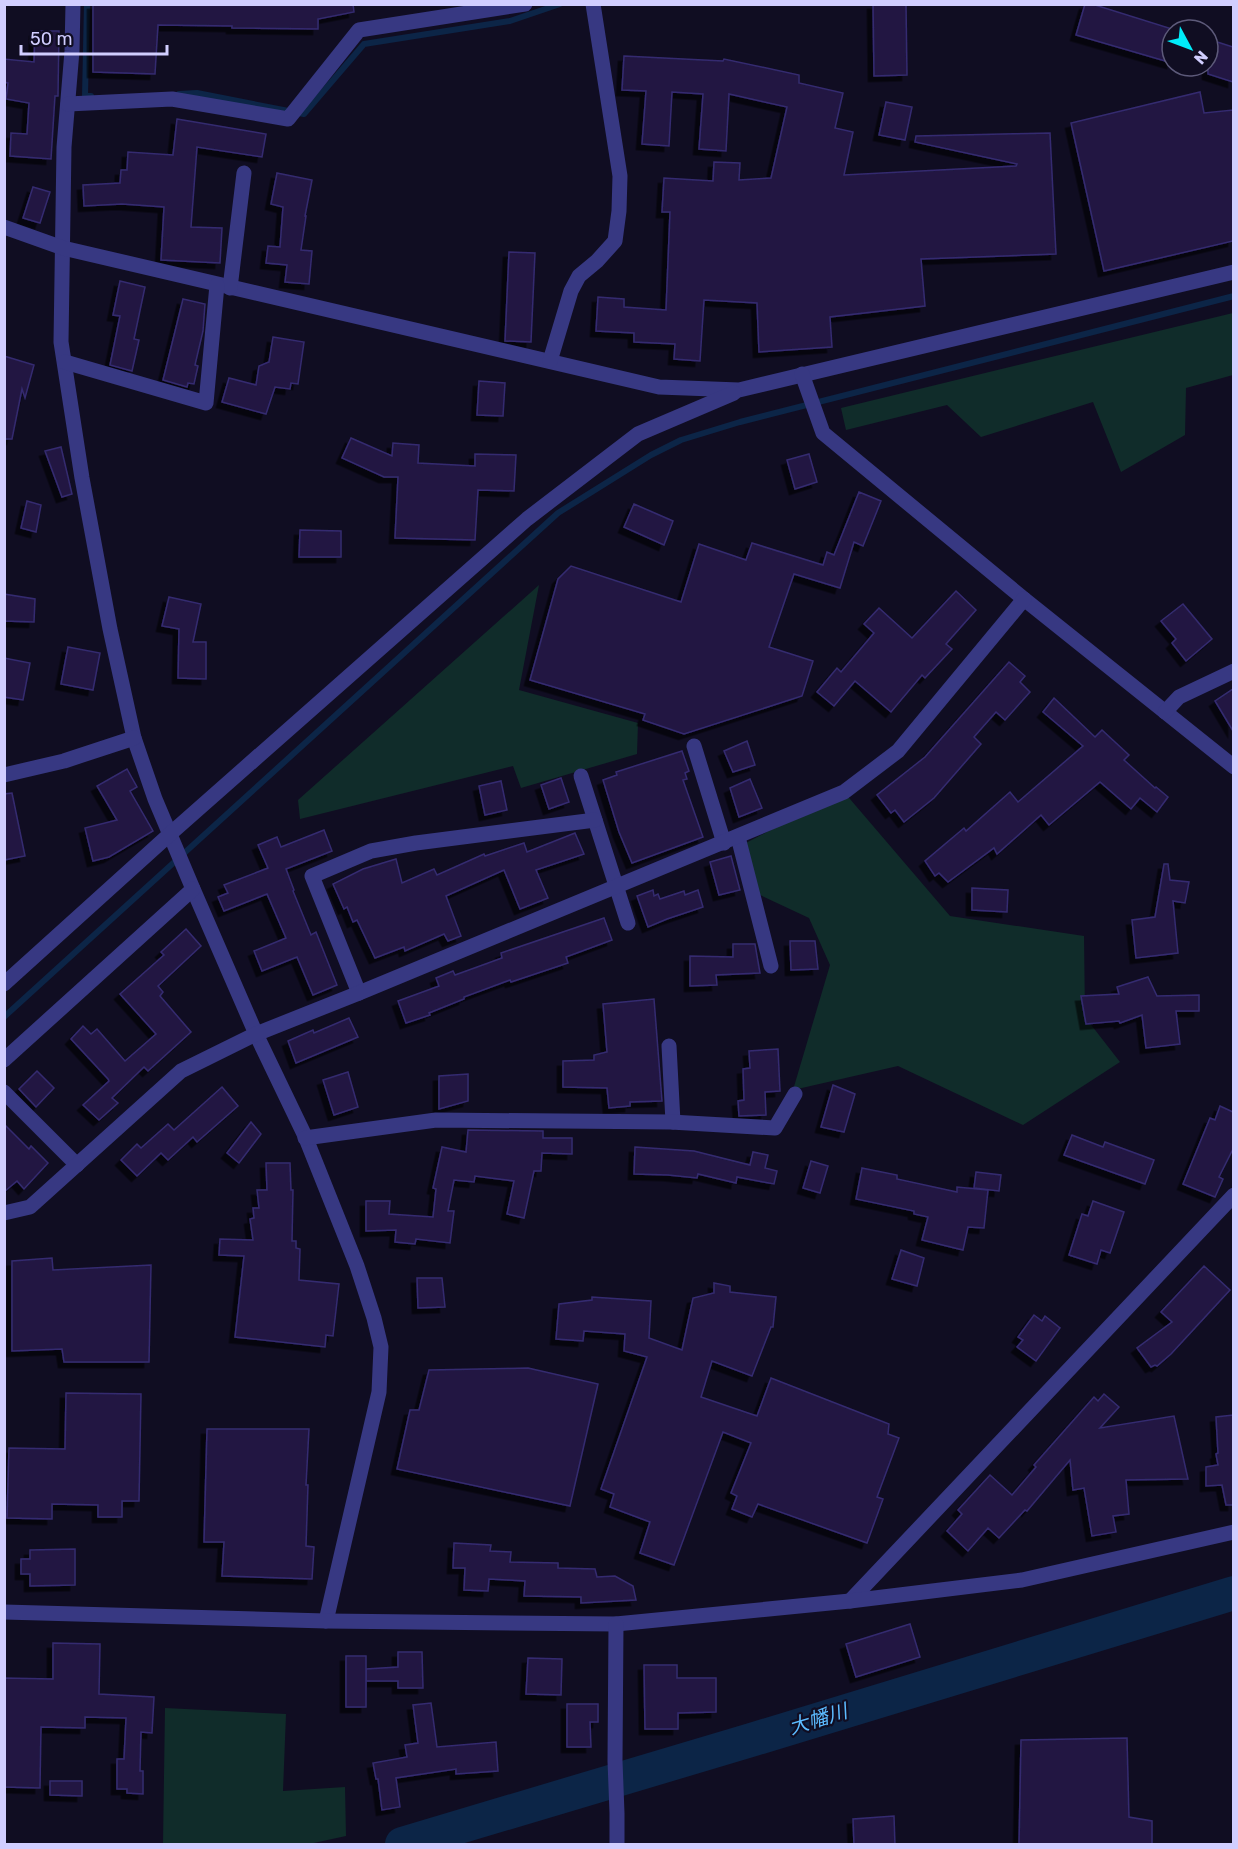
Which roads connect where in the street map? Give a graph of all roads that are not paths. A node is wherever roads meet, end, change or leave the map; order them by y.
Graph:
1 (73, 4) edge
2 (525, 4) edge
3 (593, 4) edge
4 (68, 104) junction
5 (244, 173) dead end
6 (4, 227) edge
7 (63, 248) junction
8 (1233, 272) edge
9 (224, 286) junction
10 (550, 361) junction
11 (65, 363) junction
12 (802, 374) junction
13 (740, 390) junction
14 (1024, 599) junction
15 (1233, 671) edge
16 (1165, 712) junction
17 (135, 738) junction
18 (694, 746) dead end
19 (1233, 767) edge
20 (4, 775) edge
21 (581, 776) dead end
22 (595, 820) junction
23 (172, 838) junction
24 (731, 840) junction
25 (190, 882) junction
26 (615, 888) junction
27 (628, 923) dead end
28 (771, 966) dead end
29 (4, 984) edge
30 (359, 993) junction
31 (256, 1034) junction
32 (669, 1046) dead end
33 (4, 1060) edge
34 (4, 1092) edge
35 (795, 1094) dead end
36 (673, 1122) junction
37 (305, 1138) junction
38 (77, 1165) junction
39 (1233, 1195) edge
40 (4, 1213) edge
41 (1233, 1532) edge
42 (850, 1601) junction
43 (4, 1612) edge
44 (327, 1621) junction
45 (616, 1624) junction
46 (617, 1845) edge

1 - 4 street
2 - 4 street
3 - 10 street
4 - 7 street
5 - 9 street
6 - 7 street
7 - 9 street
7 - 11 street
8 - 12 street
9 - 10 street
9 - 11 street
10 - 13 street
11 - 17 street
12 - 13 street
12 - 14 street
13 - 23 street
14 - 16 street
14 - 24 street
15 - 16 street
16 - 19 street
17 - 20 street
17 - 23 street
18 - 24 street
21 - 22 street
22 - 26 street
22 - 30 street
23 - 25 street
23 - 29 street
24 - 26 street
24 - 28 street
25 - 31 street
25 - 33 street
26 - 27 street
26 - 30 street
30 - 31 street
31 - 37 street
31 - 38 street
32 - 36 street
34 - 38 street
35 - 36 street
36 - 37 street
37 - 44 street
38 - 40 street
39 - 42 street
41 - 42 street
42 - 45 street
43 - 44 street
44 - 45 street
45 - 46 street

